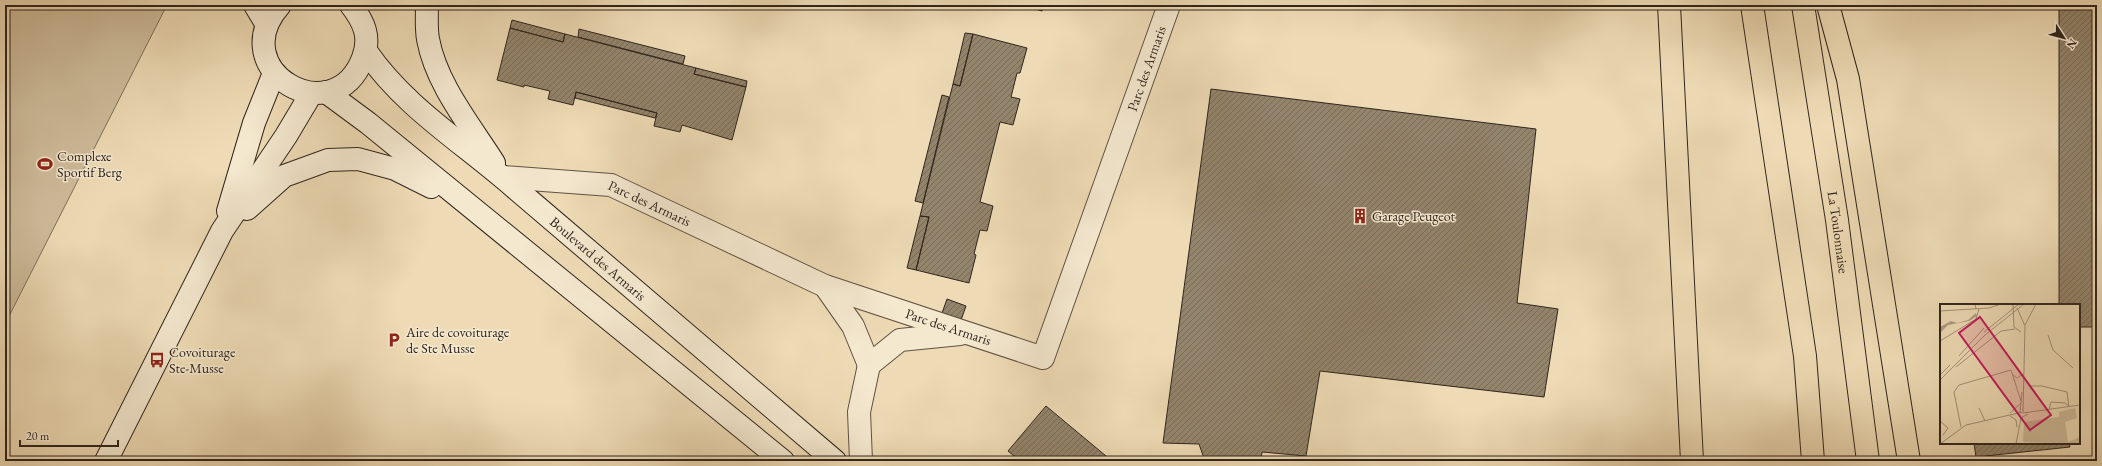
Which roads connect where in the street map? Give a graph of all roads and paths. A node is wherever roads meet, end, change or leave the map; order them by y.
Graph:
1 (255, 5) edge
2 (280, 5) edge
3 (427, 5) edge
4 (1168, 5) edge
5 (1669, 5) edge
6 (1752, 5) edge
7 (1803, 5) edge
8 (1828, 5) edge
9 (361, 10) edge
10 (267, 25) junction
11 (366, 51) junction
12 (274, 73) junction
13 (318, 93) junction
14 (503, 177) junction
15 (466, 205) junction
16 (222, 231) junction
17 (825, 286) junction
18 (968, 334) junction
19 (870, 365) junction
20 (106, 461) edge
21 (783, 461) edge
22 (835, 461) edge
23 (861, 461) edge
24 (1692, 461) edge
25 (1813, 461) edge
26 (1868, 461) edge
27 (1909, 461) edge

1 - 10 main road
2 - 10 main road
3 - 14 main road
4 - 18 main road, Parc des Armaris
5 - 24 highway
6 - 25 highway
7 - 26 highway, La Toulonnaise
8 - 27 highway
9 - 11 main road
10 - 12 main road
11 - 13 main road
11 - 14 main road, Boulevard des Armaris
12 - 13 main road
12 - 16 main road
13 - 15 main road
13 - 16 main road
14 - 17 main road, Parc des Armaris
14 - 22 main road, Boulevard des Armaris
15 - 16 main road
15 - 21 main road
16 - 20 main road
17 - 18 main road, Parc des Armaris
17 - 19 main road
18 - 19 main road
19 - 23 main road

